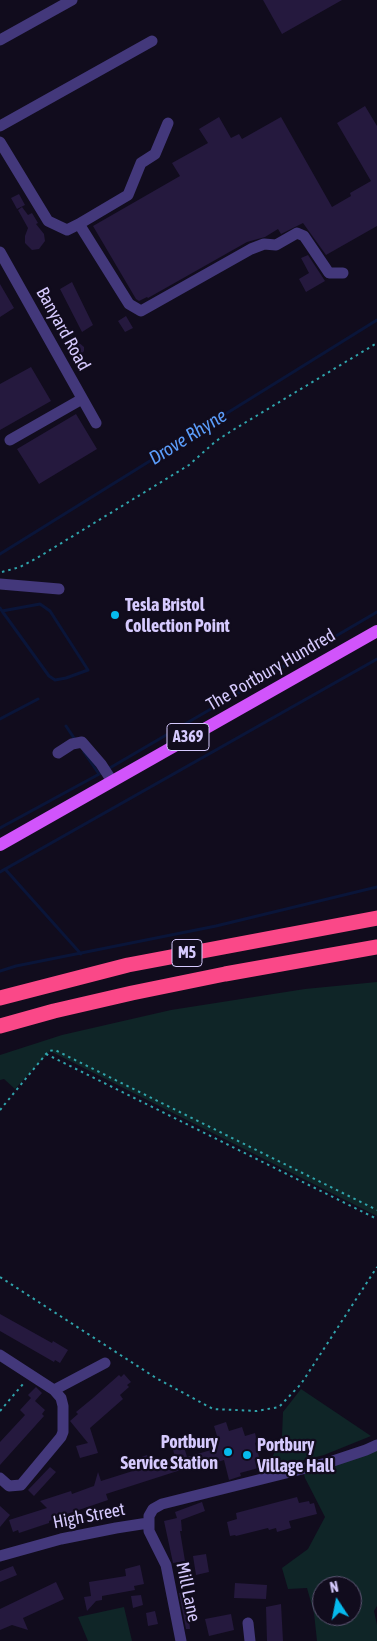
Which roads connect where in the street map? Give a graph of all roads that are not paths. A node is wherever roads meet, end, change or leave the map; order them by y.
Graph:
1 (72, 0) edge
2 (0, 40) edge
3 (152, 41) dead end
4 (168, 123) dead end
5 (0, 126) edge
6 (0, 142) edge
7 (79, 224) junction
8 (0, 252) edge
9 (343, 273) dead end
10 (82, 399) junction
11 (96, 424) dead end
12 (10, 440) dead end
13 (0, 584) edge
14 (59, 590) dead end
15 (377, 630) edge
16 (58, 753) dead end
17 (112, 781) junction
18 (0, 844) edge
19 (377, 918) edge
20 (377, 947) edge
21 (377, 954) edge
22 (305, 960) junction
23 (0, 998) edge
24 (0, 1026) edge
25 (0, 1355) edge
26 (105, 1363) dead end
27 (54, 1390) junction
28 (377, 1445) edge
29 (0, 1478) edge
30 (148, 1523) junction
31 (0, 1556) edge
32 (248, 1624) dead end
33 (181, 1641) edge
34 (250, 1641) edge

1 - 2 street
3 - 5 street
4 - 7 street
6 - 7 street
7 - 9 street
8 - 10 street, Banyard Road
10 - 11 street, Banyard Road
10 - 12 street
13 - 14 street
15 - 17 main road, The Portbury Hundred / A369
16 - 17 street
17 - 18 main road, The Portbury Hundred / A369
19 - 23 highway, M5
20 - 22 highway, M5
21 - 22 highway, M5
22 - 24 highway, M5
25 - 27 street
26 - 27 street
27 - 29 street
28 - 30 street, High Street
30 - 31 street, High Street
30 - 33 street, Mill Lane
32 - 34 street

